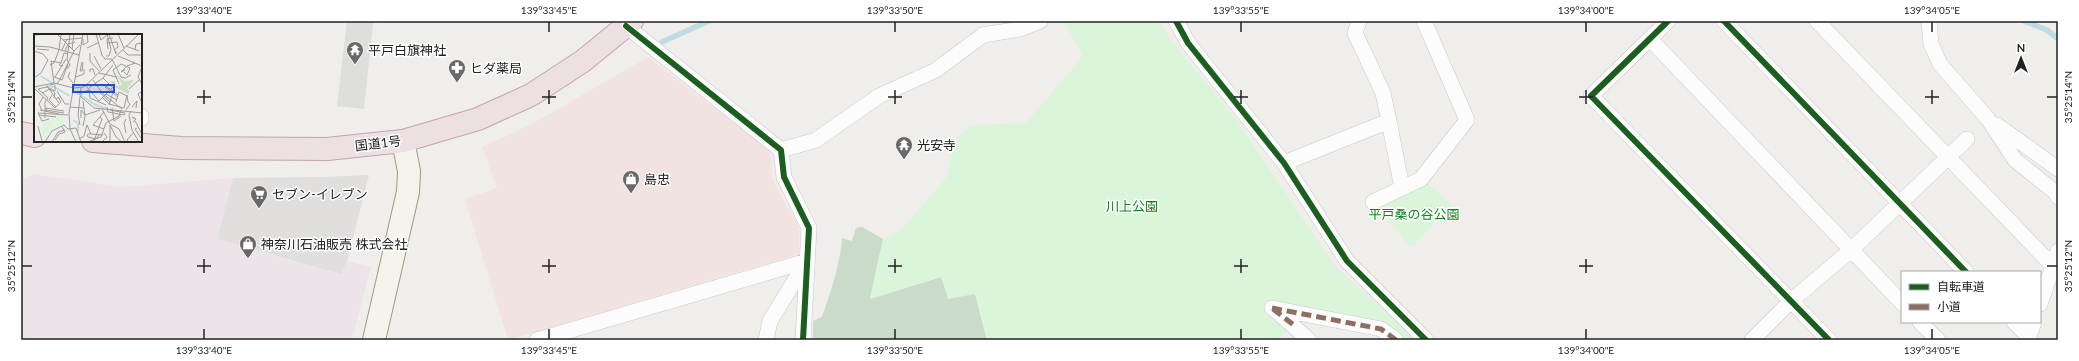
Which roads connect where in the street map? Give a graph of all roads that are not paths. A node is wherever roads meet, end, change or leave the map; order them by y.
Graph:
1 (1040, 21) edge
2 (1176, 21) edge
3 (1359, 21) edge
4 (1424, 21) edge
5 (1668, 21) edge
6 (1724, 21) edge
7 (1929, 21) edge
8 (1824, 23) edge
9 (629, 24) edge
10 (1650, 39) junction
11 (1988, 119) junction
12 (1389, 121) junction
13 (21, 133) edge
14 (34, 136) edge
15 (1967, 139) dead end
16 (403, 141) junction
17 (139, 142) edge
18 (781, 150) junction
19 (1949, 157) junction
20 (1284, 163) junction
21 (2058, 169) edge
22 (1402, 188) junction
23 (2058, 197) edge
24 (1373, 202) dead end
25 (1900, 204) junction
26 (1852, 250) junction
27 (2058, 251) edge
28 (806, 261) junction
29 (2053, 266) junction
30 (1965, 271) edge
31 (2052, 289) edge
32 (1791, 301) junction
33 (1901, 302) edge
34 (2041, 303) edge
35 (1921, 323) edge
36 (2015, 323) edge
37 (2034, 323) edge
38 (2028, 338) edge
39 (374, 340) edge
40 (537, 340) edge
41 (766, 340) edge
42 (803, 340) edge
43 (1309, 340) edge
44 (1396, 340) edge
45 (1426, 340) edge
46 (1752, 340) edge
47 (1829, 340) edge
48 (1938, 340) edge

1 - 18 street
2 - 20 street
3 - 12 street
4 - 22 street
5 - 10 street
6 - 25 street
7 - 11 street
8 - 19 street
9 - 16 highway, 国道1号
9 - 18 street
10 - 26 street
10 - 32 street
11 - 21 street
11 - 23 street
12 - 20 street
12 - 22 street
13 - 14 highway
15 - 19 street
16 - 17 highway, 国道1号
16 - 39 street
18 - 28 street
19 - 25 street
19 - 29 street
20 - 45 street
22 - 24 street
25 - 26 street
25 - 30 street
26 - 32 street
26 - 33 street
27 - 29 street
28 - 40 street
28 - 41 street
28 - 42 street
29 - 31 street
31 - 34 street
32 - 46 street
32 - 47 street
35 - 48 street
36 - 38 street
37 - 38 street
43 - 44 street

